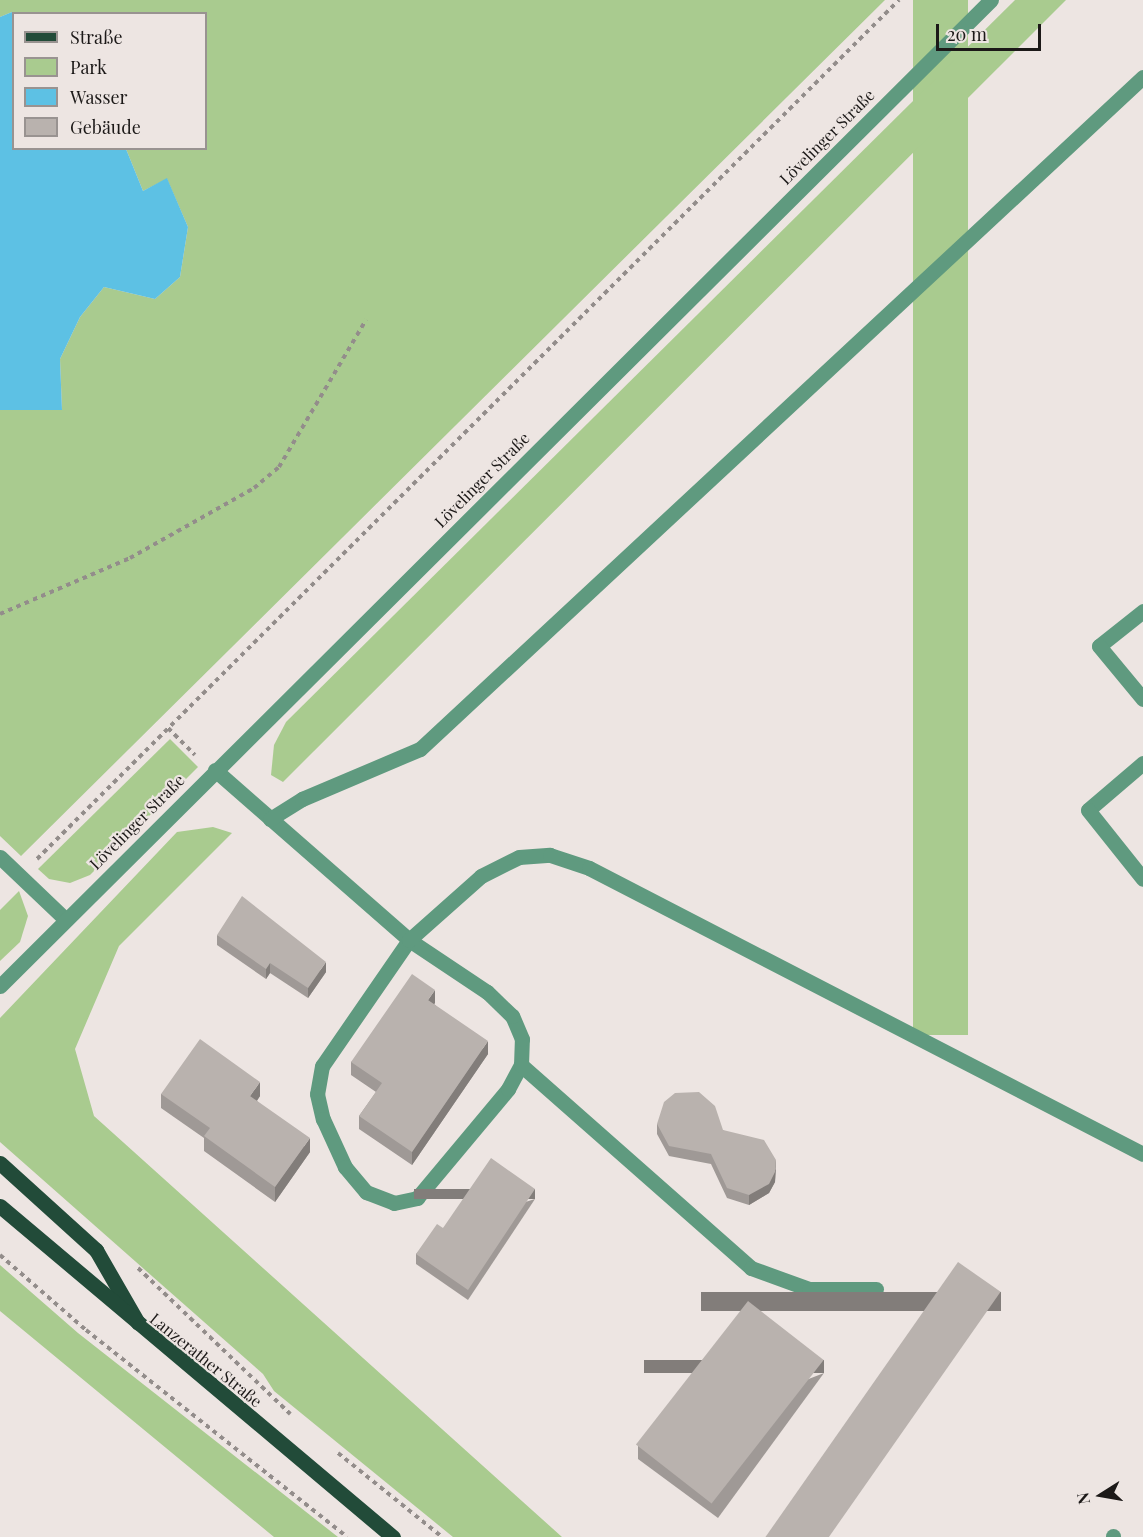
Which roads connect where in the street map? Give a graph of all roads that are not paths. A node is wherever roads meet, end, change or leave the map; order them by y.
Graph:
1 (991, 0) edge
2 (1143, 77) edge
3 (1143, 611) edge
4 (1143, 699) edge
5 (1143, 763) edge
6 (215, 770) junction
7 (270, 819) junction
8 (0, 857) edge
9 (1143, 879) edge
10 (65, 919) junction
11 (409, 940) junction
12 (0, 986) edge
13 (521, 1065) junction
14 (1143, 1154) edge
15 (0, 1163) edge
16 (0, 1206) edge
17 (876, 1290) dead end
18 (144, 1333) junction
19 (393, 1537) edge

1 - 6 street, Lövelinger Straße
2 - 7 street
3 - 4 street
5 - 9 street
6 - 7 street
6 - 10 street, Lövelinger Straße
7 - 11 street
8 - 10 street
10 - 12 street, Lövelinger Straße
11 - 13 street
11 - 13 street
11 - 14 street
13 - 17 street
15 - 18 main road
16 - 18 main road, Lanzerather Straße
18 - 19 main road, Lanzerather Straße

